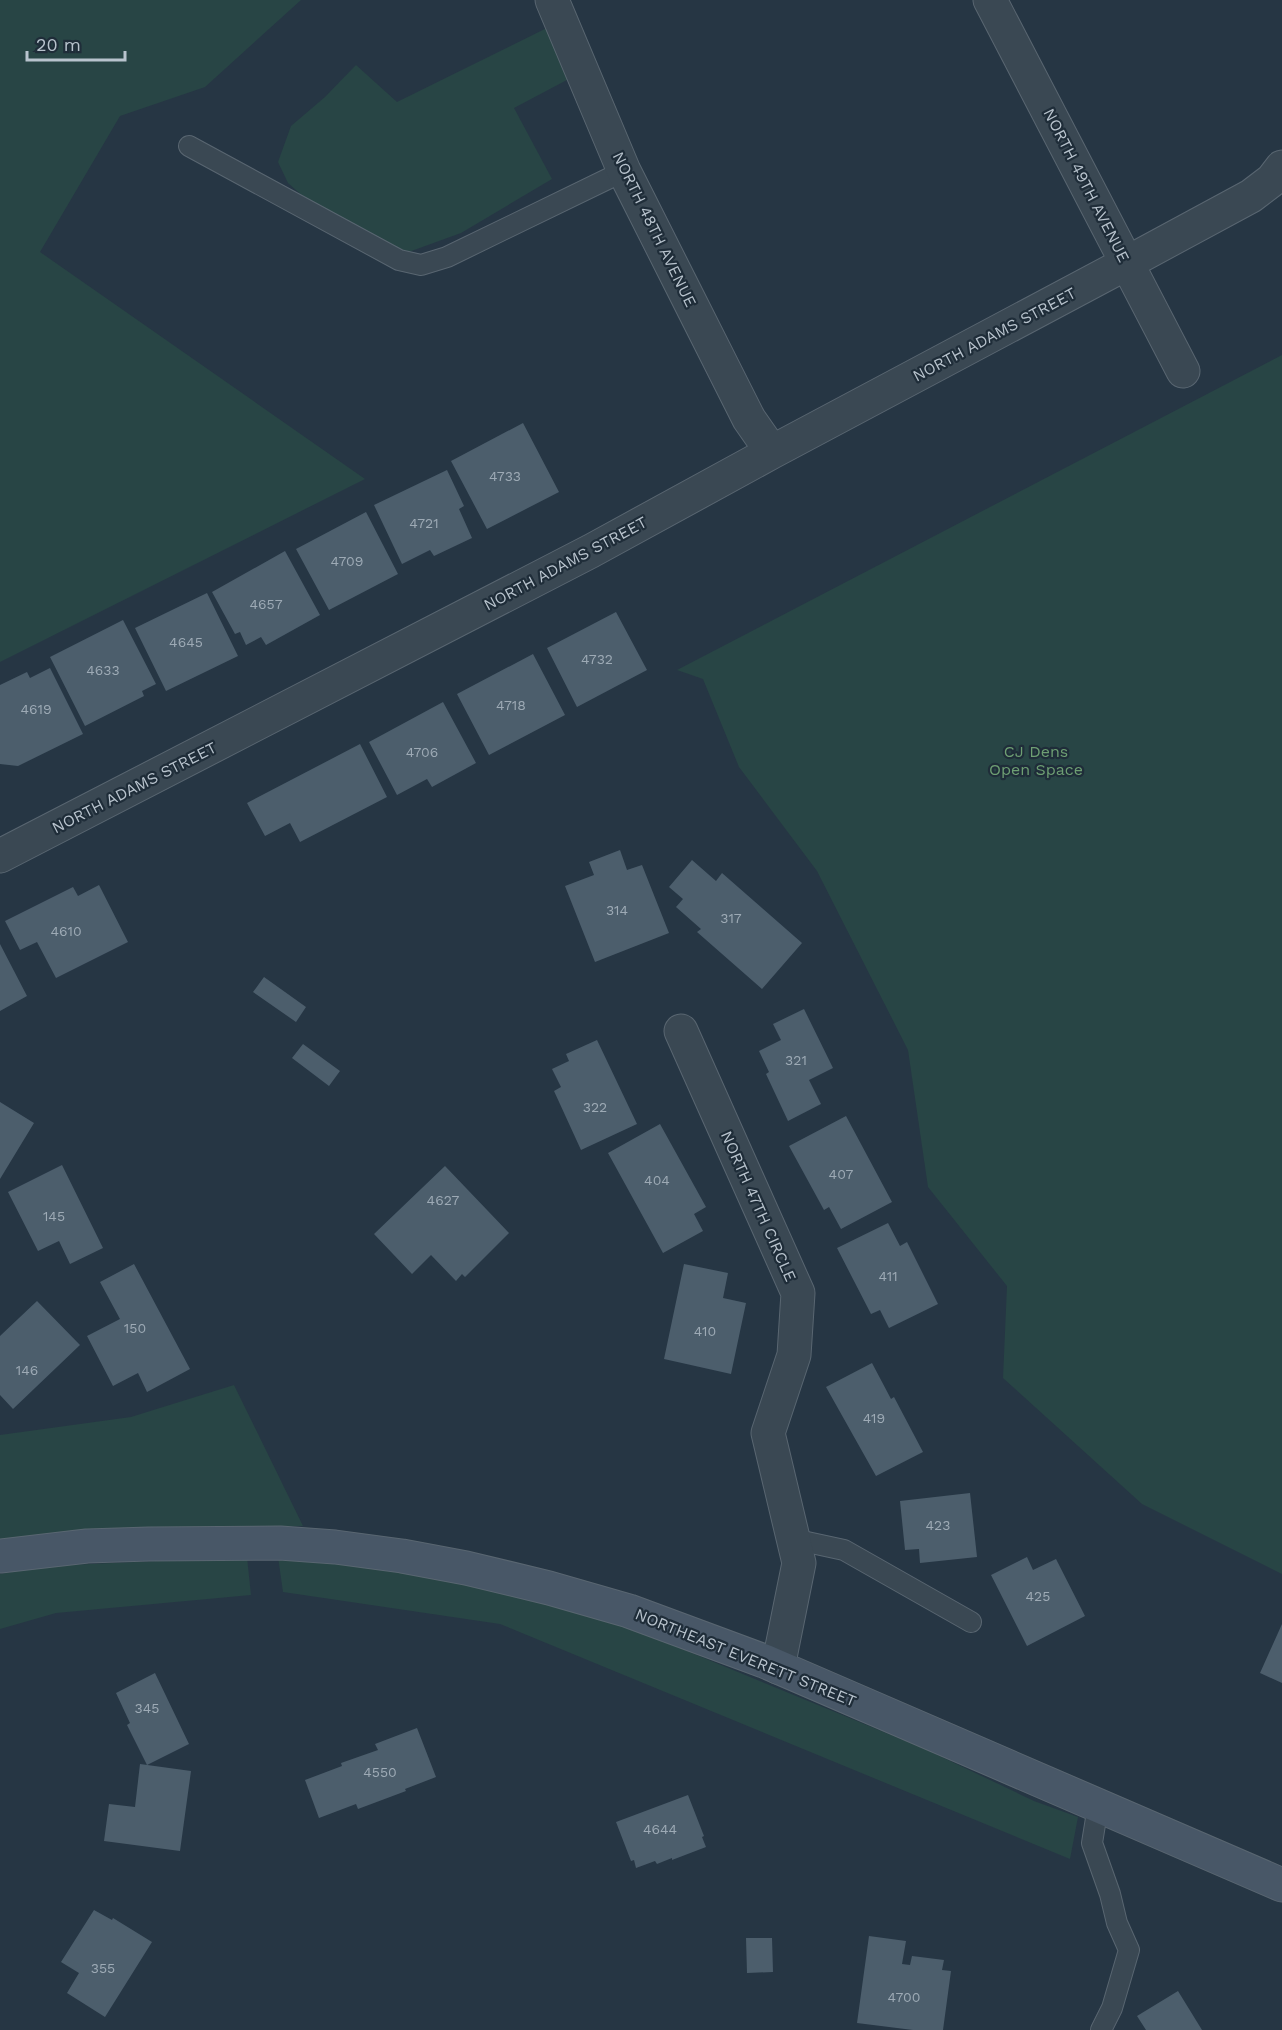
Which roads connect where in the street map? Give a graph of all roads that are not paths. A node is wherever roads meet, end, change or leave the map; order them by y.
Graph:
1 (552, 0) edge
2 (990, 0) edge
3 (189, 146) dead end
4 (1282, 167) edge
5 (624, 171) junction
6 (1127, 263) junction
7 (1183, 371) dead end
8 (772, 452) junction
9 (0, 856) edge
10 (681, 1031) dead end
11 (793, 1539) junction
12 (0, 1556) edge
13 (971, 1622) dead end
14 (778, 1667) junction
15 (1098, 1806) junction
16 (1282, 1885) edge
17 (1101, 2030) edge

1 - 5 street, NORTH 48TH AVENUE
2 - 6 street, NORTH 49TH AVENUE
3 - 5 lane
4 - 6 street, NORTH ADAMS STREET
5 - 8 street, NORTH 48TH AVENUE
6 - 7 street, NORTH 49TH AVENUE
6 - 8 street, NORTH ADAMS STREET
8 - 9 street, NORTH ADAMS STREET
10 - 11 street, NORTH 47TH CIRCLE
11 - 13 lane
11 - 14 street, NORTH 47TH CIRCLE
12 - 14 main road, NORTHEAST EVERETT STREET
14 - 15 main road, NORTHEAST EVERETT STREET
15 - 16 main road, NORTHEAST EVERETT STREET
15 - 17 lane

